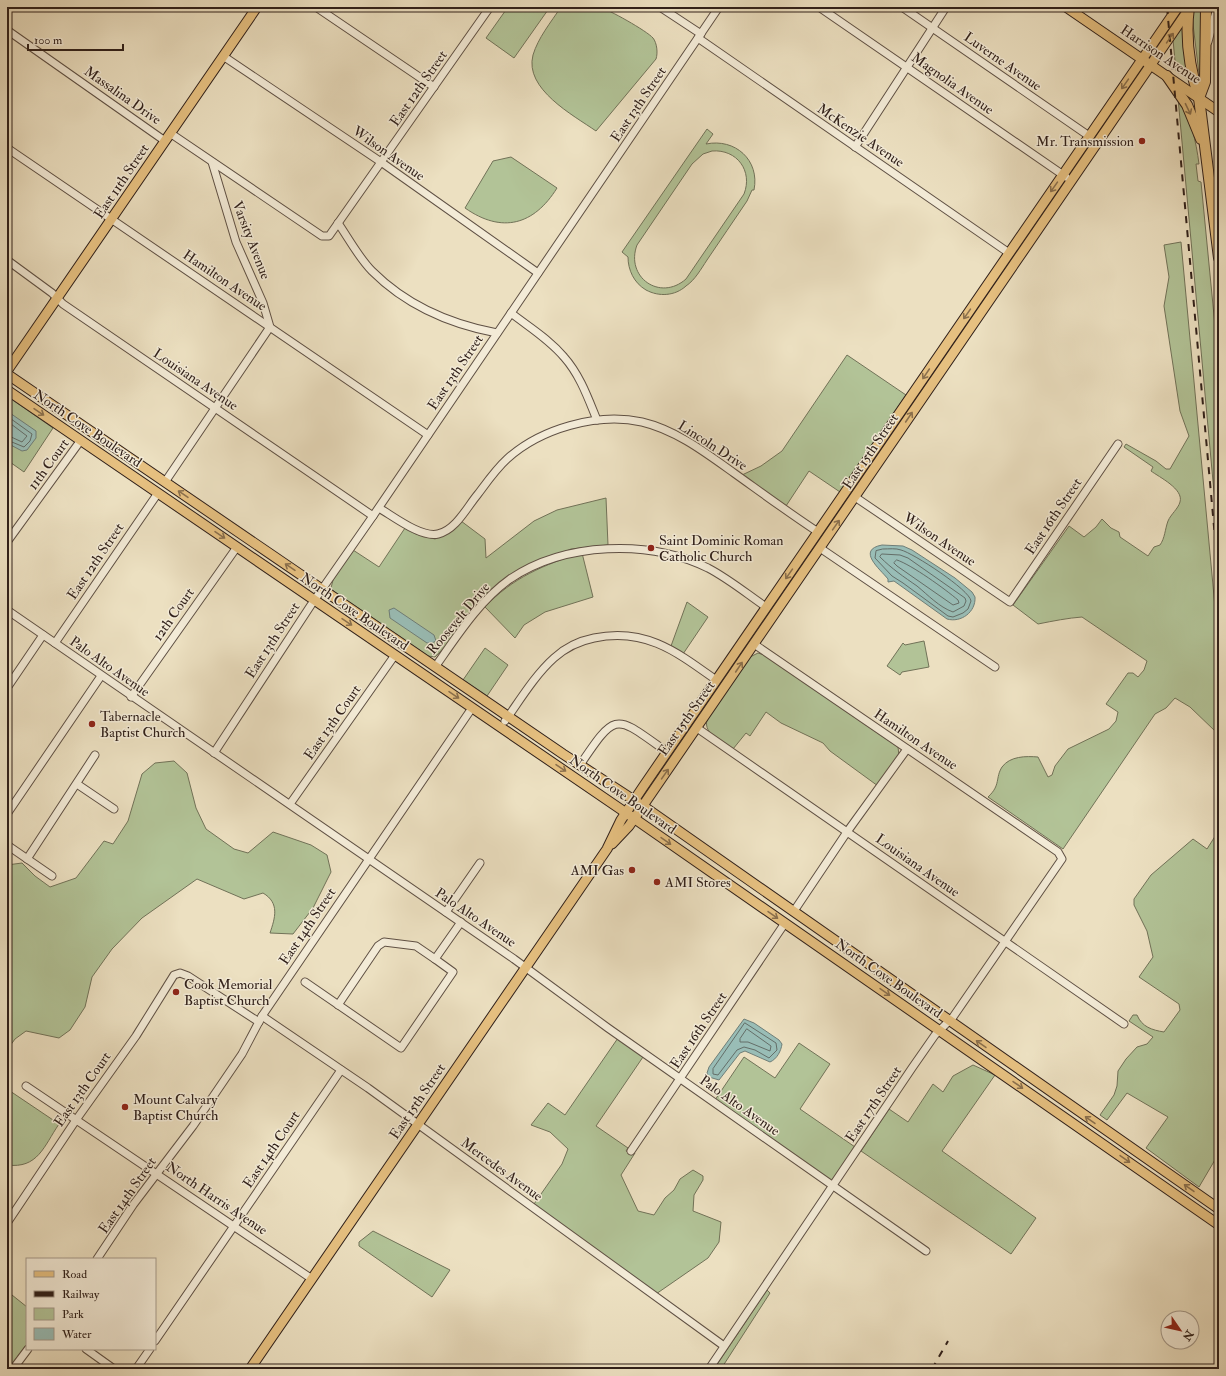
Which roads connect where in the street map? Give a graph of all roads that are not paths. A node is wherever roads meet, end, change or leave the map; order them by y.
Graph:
1 (257, 7) edge
2 (316, 7) edge
3 (660, 7) edge
4 (719, 7) edge
5 (819, 7) edge
6 (902, 7) edge
7 (946, 7) edge
8 (1066, 7) edge
9 (1178, 7) edge
10 (1206, 7) edge
11 (1217, 7) edge
12 (488, 8) edge
13 (1189, 8) edge
14 (932, 27) junction
15 (7, 31) edge
16 (699, 36) junction
17 (1206, 54) junction
18 (223, 56) junction
19 (1142, 59) junction
20 (1151, 65) junction
21 (906, 66) junction
22 (1167, 76) junction
23 (434, 86) junction
24 (1199, 98) junction
25 (1219, 112) edge
26 (1089, 136) junction
27 (168, 137) junction
28 (1098, 142) junction
29 (856, 147) junction
30 (7, 148) edge
31 (1207, 153) junction
32 (212, 162) junction
33 (381, 162) junction
34 (1063, 175) junction
35 (1071, 181) junction
36 (112, 220) junction
37 (338, 224) junction
38 (322, 236) joint
39 (1009, 253) junction
40 (1219, 258) edge
41 (1018, 259) junction
42 (7, 260) edge
43 (538, 273) junction
44 (57, 298) junction
45 (511, 313) junction
46 (270, 327) junction
47 (957, 328) junction
48 (497, 333) junction
49 (966, 334) junction
50 (7, 371) edge
51 (7, 374) edge
52 (7, 390) edge
53 (914, 392) junction
54 (923, 398) junction
55 (215, 408) junction
56 (597, 420) junction
57 (428, 435) junction
58 (81, 440) junction
59 (1118, 444) dead end
60 (875, 448) junction
61 (884, 454) junction
62 (165, 482) junction
63 (846, 491) junction
64 (158, 493) junction
65 (855, 497) junction
66 (379, 508) junction
67 (373, 516) junction
68 (818, 532) junction
69 (9, 534) edge
70 (827, 538) junction
71 (7, 542) edge
72 (811, 542) junction
73 (236, 547) junction
74 (820, 548) junction
75 (322, 589) junction
76 (314, 600) junction
77 (1010, 602) joint
78 (766, 607) junction
79 (7, 610) edge
80 (775, 613) junction
81 (43, 635) junction
82 (745, 638) junction
83 (55, 643) junction
84 (754, 644) junction
85 (395, 655) junction
86 (435, 666) junction
87 (994, 667) dead end
88 (101, 676) junction
89 (716, 680) junction
90 (725, 686) junction
91 (7, 688) edge
92 (131, 696) junction
93 (472, 708) junction
94 (506, 718) junction
95 (688, 722) junction
96 (697, 728) junction
97 (907, 750) junction
98 (667, 752) junction
99 (214, 753) junction
100 (95, 755) dead end
101 (580, 765) junction
102 (77, 784) junction
103 (634, 800) junction
104 (290, 804) junction
105 (643, 806) junction
106 (114, 809) dead end
107 (626, 813) junction
108 (7, 814) edge
109 (634, 819) junction
110 (847, 832) junction
111 (7, 845) edge
112 (607, 849) junction
113 (1062, 857) joint
114 (27, 859) junction
115 (368, 859) junction
116 (480, 863) dead end
117 (52, 876) dead end
118 (794, 911) junction
119 (446, 912) junction
120 (461, 922) junction
121 (785, 924) junction
122 (1006, 942) junction
123 (435, 959) junction
124 (525, 968) junction
125 (180, 973) joint
126 (305, 982) dead end
127 (338, 1005) junction
128 (260, 1019) junction
129 (950, 1022) junction
130 (1124, 1024) dead end
131 (940, 1031) junction
132 (341, 1070) junction
133 (681, 1080) junction
134 (26, 1086) dead end
135 (76, 1120) junction
136 (418, 1125) junction
137 (631, 1151) dead end
138 (156, 1173) junction
139 (833, 1186) junction
140 (1219, 1209) edge
141 (7, 1223) edge
142 (235, 1225) junction
143 (1219, 1226) edge
144 (926, 1251) dead end
145 (99, 1258) edge
146 (312, 1279) junction
147 (156, 1340) edge
148 (724, 1346) junction
149 (27, 1350) edge
150 (87, 1350) edge
151 (149, 1350) edge
152 (12, 1369) edge
153 (114, 1369) edge
154 (136, 1369) edge
155 (250, 1369) edge
156 (709, 1369) edge

1 - 18 main road, East 11th Street
2 - 23 street
3 - 16 street, McKenzie Avenue
4 - 16 street, East 13th Street
5 - 21 street, Magnolia Avenue
6 - 14 street, Luverne Avenue
7 - 14 street
8 - 19 main road, Harrison Avenue
9 - 19 main road, East 15th Street
10 - 17 highway
11 - 17 street
12 - 23 street, East 12th Street
20 -> 13 main road, East 15th Street
13 - 24 highway
14 - 21 street
14 - 26 street, Luverne Avenue
15 - 27 street, Massalina Drive
16 - 29 street, McKenzie Avenue
16 - 43 street, East 13th Street
17 - 24 highway
18 - 27 main road, East 11th Street
18 - 33 street, Wilson Avenue
19 - 20 main road, Harrison Avenue
19 -> 26 main road, East 15th Street
20 - 22 main road, Harrison Avenue
20 - 28 main road, East 15th Street
21 - 29 street
21 - 34 street, Magnolia Avenue
22 - 24 main road, Harrison Avenue
22 -> 31 highway
23 - 33 street, East 12th Street
24 - 25 main road, Harrison Avenue
24 - 31 highway
26 - 28 main road
26 - 34 main road, East 15th Street
27 - 32 street, Massalina Drive
27 - 36 main road, East 11th Street
28 - 35 main road, East 15th Street
29 - 39 street, McKenzie Avenue
30 - 36 street, Hamilton Avenue
31 - 40 highway
32 - 38 street, Massalina Drive
32 - 46 street, Varsity Avenue
33 - 37 street, East 12th Street
33 - 43 street, Wilson Avenue
34 - 35 street, Magnolia Avenue
34 -> 39 main road, East 15th Street
35 - 41 main road, East 15th Street
36 - 44 main road, East 11th Street
36 - 46 street, Hamilton Avenue
37 - 38 street, East 12th Street
37 - 48 street
39 - 41 main road
39 -> 47 main road, East 15th Street
41 - 49 main road, East 15th Street
42 - 44 street, Louisiana Avenue
43 - 45 street, East 13th Street
44 - 50 main road, East 11th Street
44 - 55 street, Louisiana Avenue
45 - 48 street, East 13th Street
45 - 56 street
46 - 55 street
46 - 57 street, Hamilton Avenue
47 - 49 main road
47 -> 53 main road, East 15th Street
48 - 57 street, East 13th Street
49 - 54 main road, East 15th Street
51 - 62 main road, North Cove Boulevard
52 -> 58 main road, North Cove Boulevard
53 - 54 main road
53 - 60 main road, East 15th Street
61 -> 54 main road, East 15th Street
55 - 62 street
55 - 67 street, Louisiana Avenue
56 - 66 street, Lincoln Drive
56 - 68 street, Lincoln Drive
57 - 66 street, East 13th Street
58 - 64 main road, North Cove Boulevard
58 - 69 street, 11th Court
59 - 77 street, East 16th Street
60 - 61 main road
60 - 63 main road, East 15th Street
61 - 65 main road, East 15th Street
75 -> 62 main road, North Cove Boulevard
63 - 65 main road
63 - 68 main road, East 15th Street
64 -> 73 main road, North Cove Boulevard
64 - 83 street, East 12th Street
70 -> 65 main road, East 15th Street
65 - 77 street, Wilson Avenue
66 - 67 street, East 13th Street
67 - 75 street, East 13th Street
68 - 70 main road
68 - 72 main road, East 15th Street
69 - 71 street, 11th Court
70 - 74 main road, East 15th Street
72 - 74 main road
72 -> 78 main road, East 15th Street
73 - 76 main road, North Cove Boulevard
73 - 92 street, 12th Court
74 - 80 main road, East 15th Street
74 - 87 street
75 - 76 street, East 13th Street
75 - 86 main road, North Cove Boulevard
76 -> 85 main road, North Cove Boulevard
76 - 99 street, East 13th Street
78 - 80 main road
78 - 82 main road, East 15th Street
78 - 86 street, Roosevelt Drive
79 - 81 street, Palo Alto Avenue
80 - 84 main road, East 15th Street
81 - 83 street, Palo Alto Avenue
81 - 91 street
82 - 84 main road
82 - 89 main road, East 15th Street
83 - 88 street, Palo Alto Avenue
90 -> 84 main road, East 15th Street
84 - 97 street, Hamilton Avenue
85 -> 93 main road, North Cove Boulevard
85 - 104 street, East 13th Court
86 - 94 main road, North Cove Boulevard
88 - 92 street, Palo Alto Avenue
88 - 108 street
89 - 90 main road
89 - 94 street
89 - 95 main road, East 15th Street
90 - 96 main road, East 15th Street
92 - 99 street, Palo Alto Avenue
93 - 94 main road
93 -> 107 main road, North Cove Boulevard
93 - 115 street, East 14th Street
94 - 101 main road, North Cove Boulevard
95 - 96 main road
95 - 98 main road, East 15th Street
105 -> 96 main road, East 15th Street
96 - 110 street, Louisiana Avenue
97 - 110 street
97 - 113 street, Hamilton Avenue
98 - 101 street
98 - 103 main road, East 15th Street
99 - 104 street, Palo Alto Avenue
100 - 102 street
101 - 103 main road, North Cove Boulevard
102 - 106 street
102 - 114 street
103 - 105 main road, North Cove Boulevard
103 - 107 main road, East 15th Street
104 - 115 street, Palo Alto Avenue
105 - 109 main road, East 15th Street
105 - 118 main road, North Cove Boulevard
107 - 109 main road, North Cove Boulevard
107 - 112 main road, East 15th Street
109 - 112 main road, East 15th Street
109 -> 121 main road, North Cove Boulevard
110 - 118 street
110 - 122 street, Louisiana Avenue
111 - 114 street
112 - 124 main road, East 15th Street
113 - 122 street, East 17th Street
114 - 117 street
115 - 119 street, Palo Alto Avenue
115 - 128 street, East 14th Street
116 - 119 street
118 - 129 main road, North Cove Boulevard
119 - 120 street, Palo Alto Avenue
120 - 123 street
120 - 124 street, Palo Alto Avenue
121 -> 131 main road, North Cove Boulevard
121 - 133 street, East 16th Street
122 - 129 street, East 17th Street
122 - 130 street, Louisiana Avenue
123 - 127 street
123 - 127 street
124 - 133 street, Palo Alto Avenue
124 - 136 main road, East 15th Street
125 - 128 street, Mercedes Avenue
125 - 135 street, East 13th Court
126 - 127 street
128 - 132 street, Mercedes Avenue
128 - 138 street, East 14th Street
129 - 131 street, East 17th Street
140 -> 129 main road, North Cove Boulevard
131 - 139 street, East 17th Street
131 -> 143 main road, North Cove Boulevard
132 - 136 street, Mercedes Avenue
132 - 142 street, East 14th Court
133 - 137 street, East 16th Street
133 - 139 street, Palo Alto Avenue
134 - 135 street, North Harris Avenue
135 - 138 street, North Harris Avenue
135 - 141 street, East 13th Court
136 - 146 main road, East 15th Street
136 - 148 street, Mercedes Avenue
138 - 142 street, North Harris Avenue
138 - 145 street, East 14th Street
139 - 144 street, Palo Alto Avenue
139 - 148 street, East 17th Street
142 - 146 street, North Harris Avenue
142 - 147 street, East 14th Court
146 - 155 main road, East 15th Street
148 - 156 street, East 17th Street
149 - 152 street
150 - 153 street
151 - 154 street

